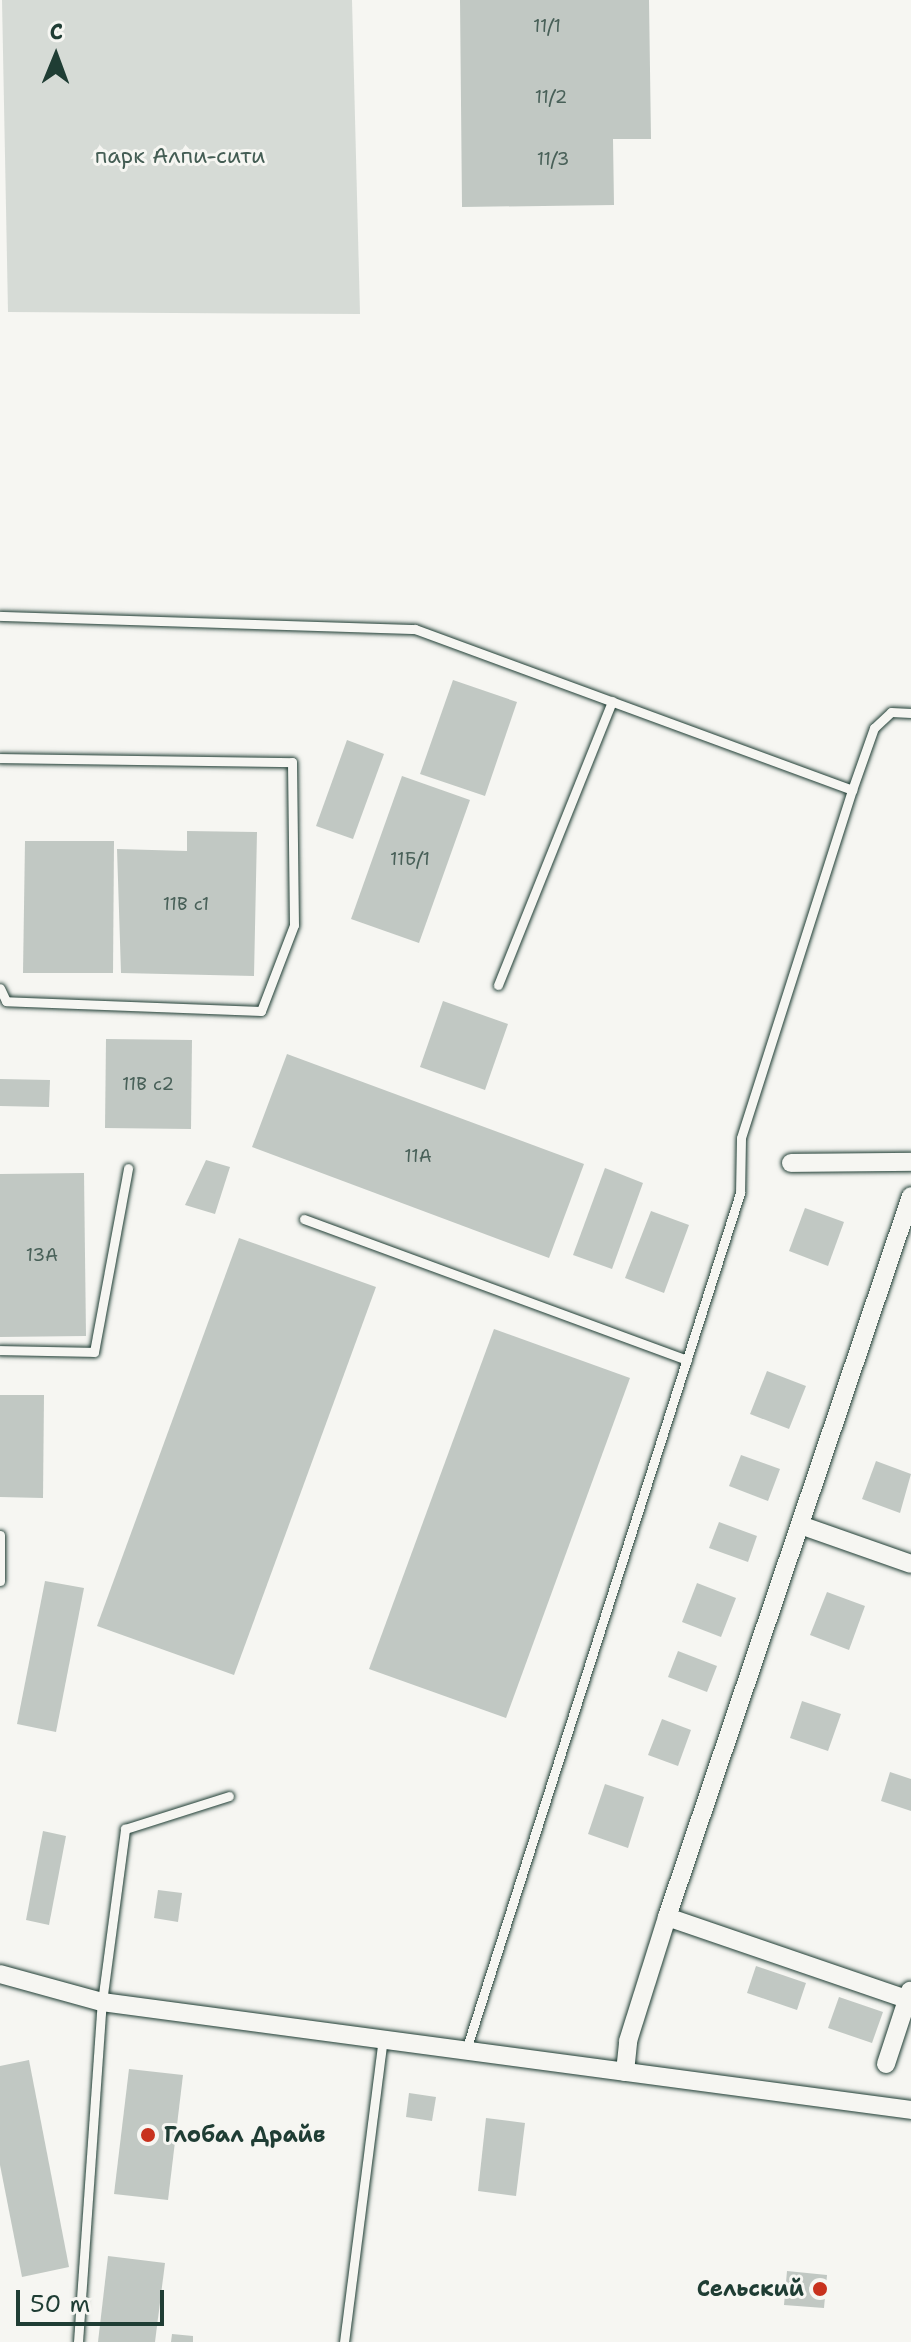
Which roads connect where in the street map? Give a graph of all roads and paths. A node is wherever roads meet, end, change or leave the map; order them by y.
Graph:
1 (0, 616) edge
2 (612, 701) junction
3 (911, 713) edge
4 (0, 758) edge
5 (852, 790) junction
6 (498, 985) dead end
7 (0, 988) edge
8 (911, 1162) edge
9 (791, 1163) dead end
10 (128, 1168) dead end
11 (911, 1196) edge
12 (304, 1219) dead end
13 (0, 1350) edge
14 (687, 1360) junction
15 (803, 1526) junction
16 (0, 1535) edge
17 (911, 1564) edge
18 (0, 1581) edge
19 (229, 1796) dead end
20 (667, 1917) junction
21 (0, 1974) edge
22 (909, 1994) edge
23 (102, 2002) junction
24 (383, 2037) junction
25 (466, 2050) junction
26 (886, 2064) dead end
27 (625, 2072) junction
28 (911, 2110) edge
29 (78, 2342) edge
30 (344, 2342) edge

1 - 2 lane
2 - 5 lane
2 - 6 lane
3 - 5 lane
4 - 7 lane
5 - 14 lane
8 - 9 street
10 - 13 lane
11 - 15 street
12 - 14 lane
14 - 25 lane
15 - 17 street
15 - 20 street
16 - 18 lane
19 - 23 lane
20 - 22 street
20 - 27 street
21 - 23 street
22 - 26 street
23 - 24 street
23 - 29 lane
24 - 25 street
24 - 30 lane
25 - 27 street
27 - 28 street

